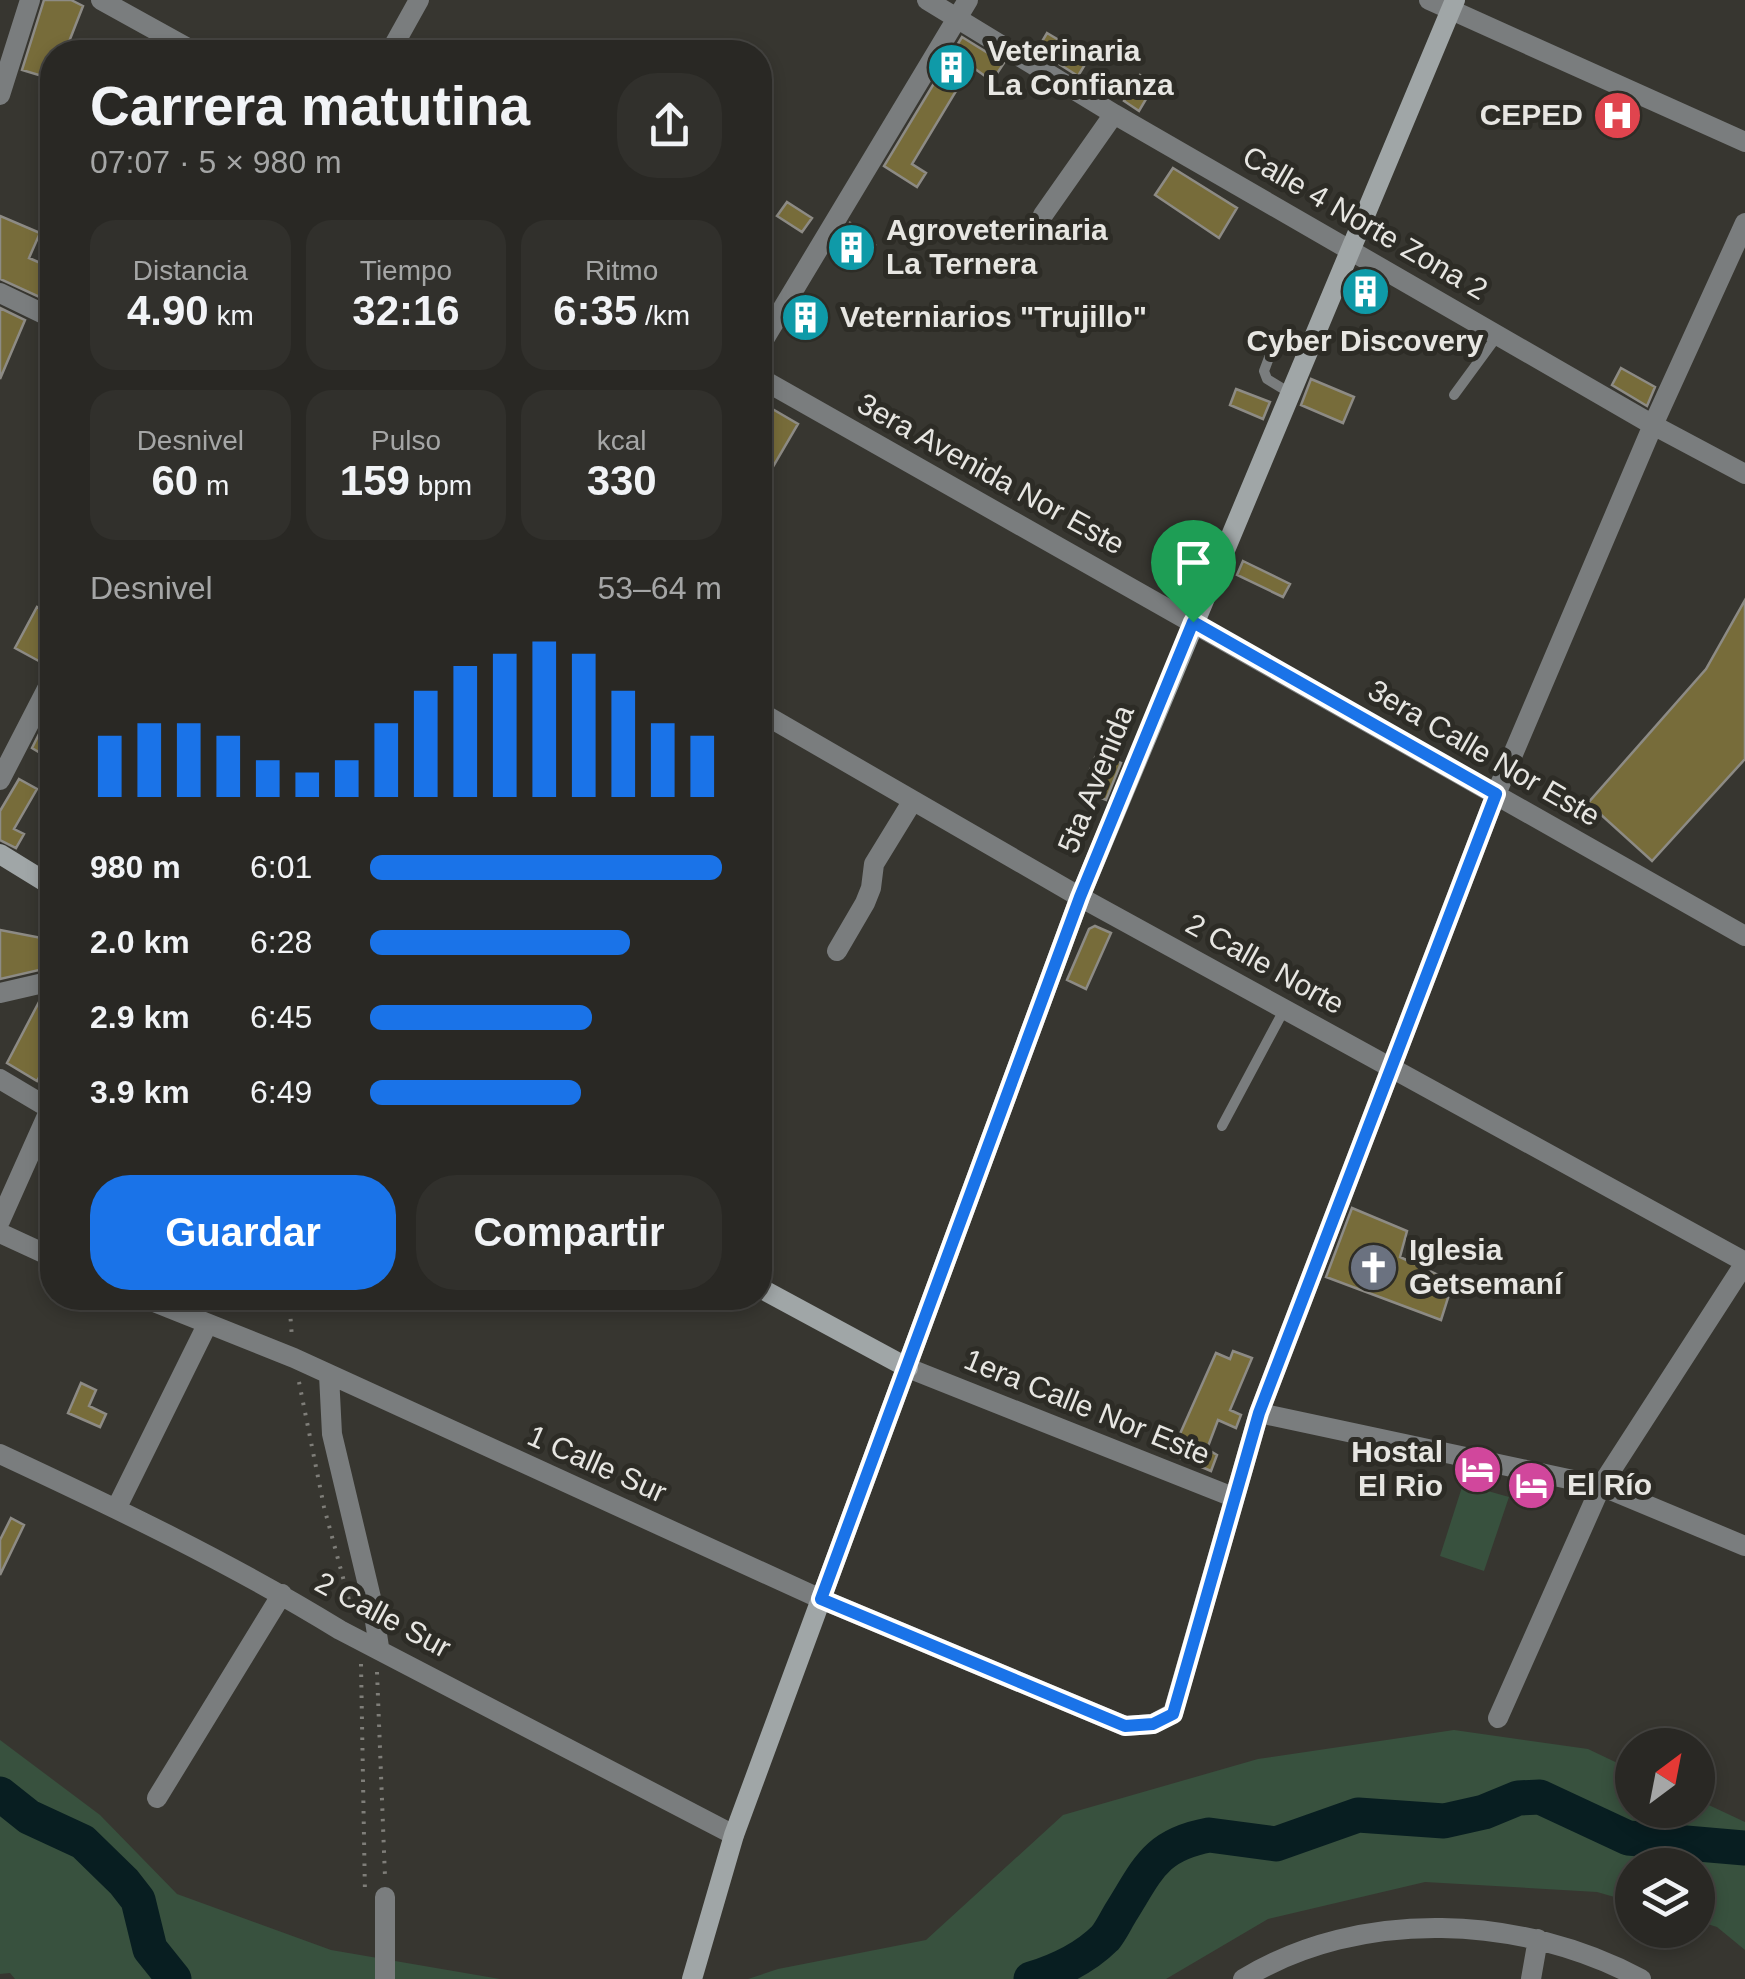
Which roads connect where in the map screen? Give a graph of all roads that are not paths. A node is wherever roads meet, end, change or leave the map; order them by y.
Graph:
1 (30, 0) edge
2 (101, 0) edge
3 (419, 0) edge
4 (927, 0) edge
5 (1429, 0) edge
6 (1452, 5) edge
7 (963, 9) edge
8 (173, 40) edge
9 (397, 40) edge
10 (0, 95) edge
11 (1114, 114) junction
12 (1745, 142) edge
13 (1043, 215) dead end
14 (1745, 223) edge
15 (1351, 249) junction
16 (0, 293) edge
17 (40, 312) edge
18 (772, 326) edge
19 (1498, 334) junction
20 (1276, 339) dead end
21 (772, 385) edge
22 (1290, 393) junction
23 (1454, 395) dead end
24 (1653, 425) junction
25 (1745, 474) edge
26 (1193, 622) junction
27 (40, 702) edge
28 (772, 719) edge
29 (0, 780) edge
30 (1496, 794) junction
31 (912, 802) junction
32 (0, 854) edge
33 (40, 879) edge
34 (1080, 897) junction
35 (1745, 936) edge
36 (837, 952) dead end
37 (40, 984) edge
38 (0, 993) edge
39 (1284, 1009) junction
40 (1391, 1068) junction
41 (0, 1078) edge
42 (40, 1102) edge
43 (1222, 1126) dead end
44 (40, 1133) edge
45 (0, 1222) edge
46 (0, 1233) edge
47 (40, 1251) edge
48 (1745, 1263) edge
49 (772, 1294) edge
50 (171, 1310) edge
51 (207, 1326) junction
52 (908, 1368) junction
53 (328, 1375) junction
54 (1259, 1413) junction
55 (0, 1454) edge
56 (1601, 1486) junction
57 (1234, 1497) junction
58 (116, 1509) junction
59 (1745, 1546) edge
60 (282, 1594) junction
61 (821, 1599) junction
62 (378, 1647) junction
63 (1498, 1718) dead end
64 (156, 1798) dead end
65 (734, 1836) junction
66 (385, 1897) road end
67 (1538, 1939) junction
68 (1264, 1966) junction
69 (692, 1978) edge
70 (386, 1979) edge
71 (1243, 1979) edge
72 (1283, 1979) edge
73 (1531, 1979) edge
74 (1641, 1979) edge

1 - 10 street
2 - 8 street
3 - 9 street
4 - 7 street, Calle 4 Norte Zona 2
5 - 6 street
6 - 12 street
6 - 15 street, 5ta Avenida
7 - 11 street, Calle 4 Norte Zona 2
7 - 18 street
11 - 13 street
11 - 15 street, Calle 4 Norte Zona 2
14 - 24 street
15 - 19 street, Calle 4 Norte Zona 2
15 - 22 street, 5ta Avenida
16 - 17 street
19 - 23 lane
19 - 24 street, Calle 4 Norte Zona 2
20 - 22 lane
21 - 26 street, 3era Avenida Nor Este
22 - 26 street, 5ta Avenida
24 - 25 street, Calle 4 Norte Zona 2
24 - 30 street
26 - 30 street, 3era Calle Nor Este
26 - 34 street, 5ta Avenida
27 - 29 street
28 - 31 street, 2 Calle Norte
30 - 35 street, 3era Calle Nor Este
30 - 40 street
31 - 34 street, 2 Calle Norte
31 - 36 street
32 - 33 street
34 - 39 street, 2 Calle Norte
34 - 52 street, 5ta Avenida
37 - 38 street
39 - 40 street, 2 Calle Norte
39 - 43 lane
40 - 48 street, 2 Calle Norte
40 - 54 street
41 - 42 street
44 - 45 street
46 - 47 street
48 - 56 street
49 - 52 street, 1era Calle Nor Este
50 - 51 street, 1 Calle Sur
51 - 53 street, 1 Calle Sur
51 - 58 street
52 - 57 street, 1era Calle Nor Este
52 - 61 street, 5ta Avenida
53 - 61 street, 1 Calle Sur
53 - 62 street
54 - 56 street
54 - 57 street
55 - 58 street, 2 Calle Sur
56 - 59 street
56 - 63 street
57 - 61 street, 1 Calle Sur
58 - 60 street, 2 Calle Sur
60 - 62 street, 2 Calle Sur
60 - 64 street
61 - 65 street, 5ta Avenida
62 - 65 street, 2 Calle Sur
65 - 69 street, 5ta Avenida
66 - 70 street
67 - 68 street
67 - 73 street
67 - 74 street
68 - 71 street
68 - 72 street

